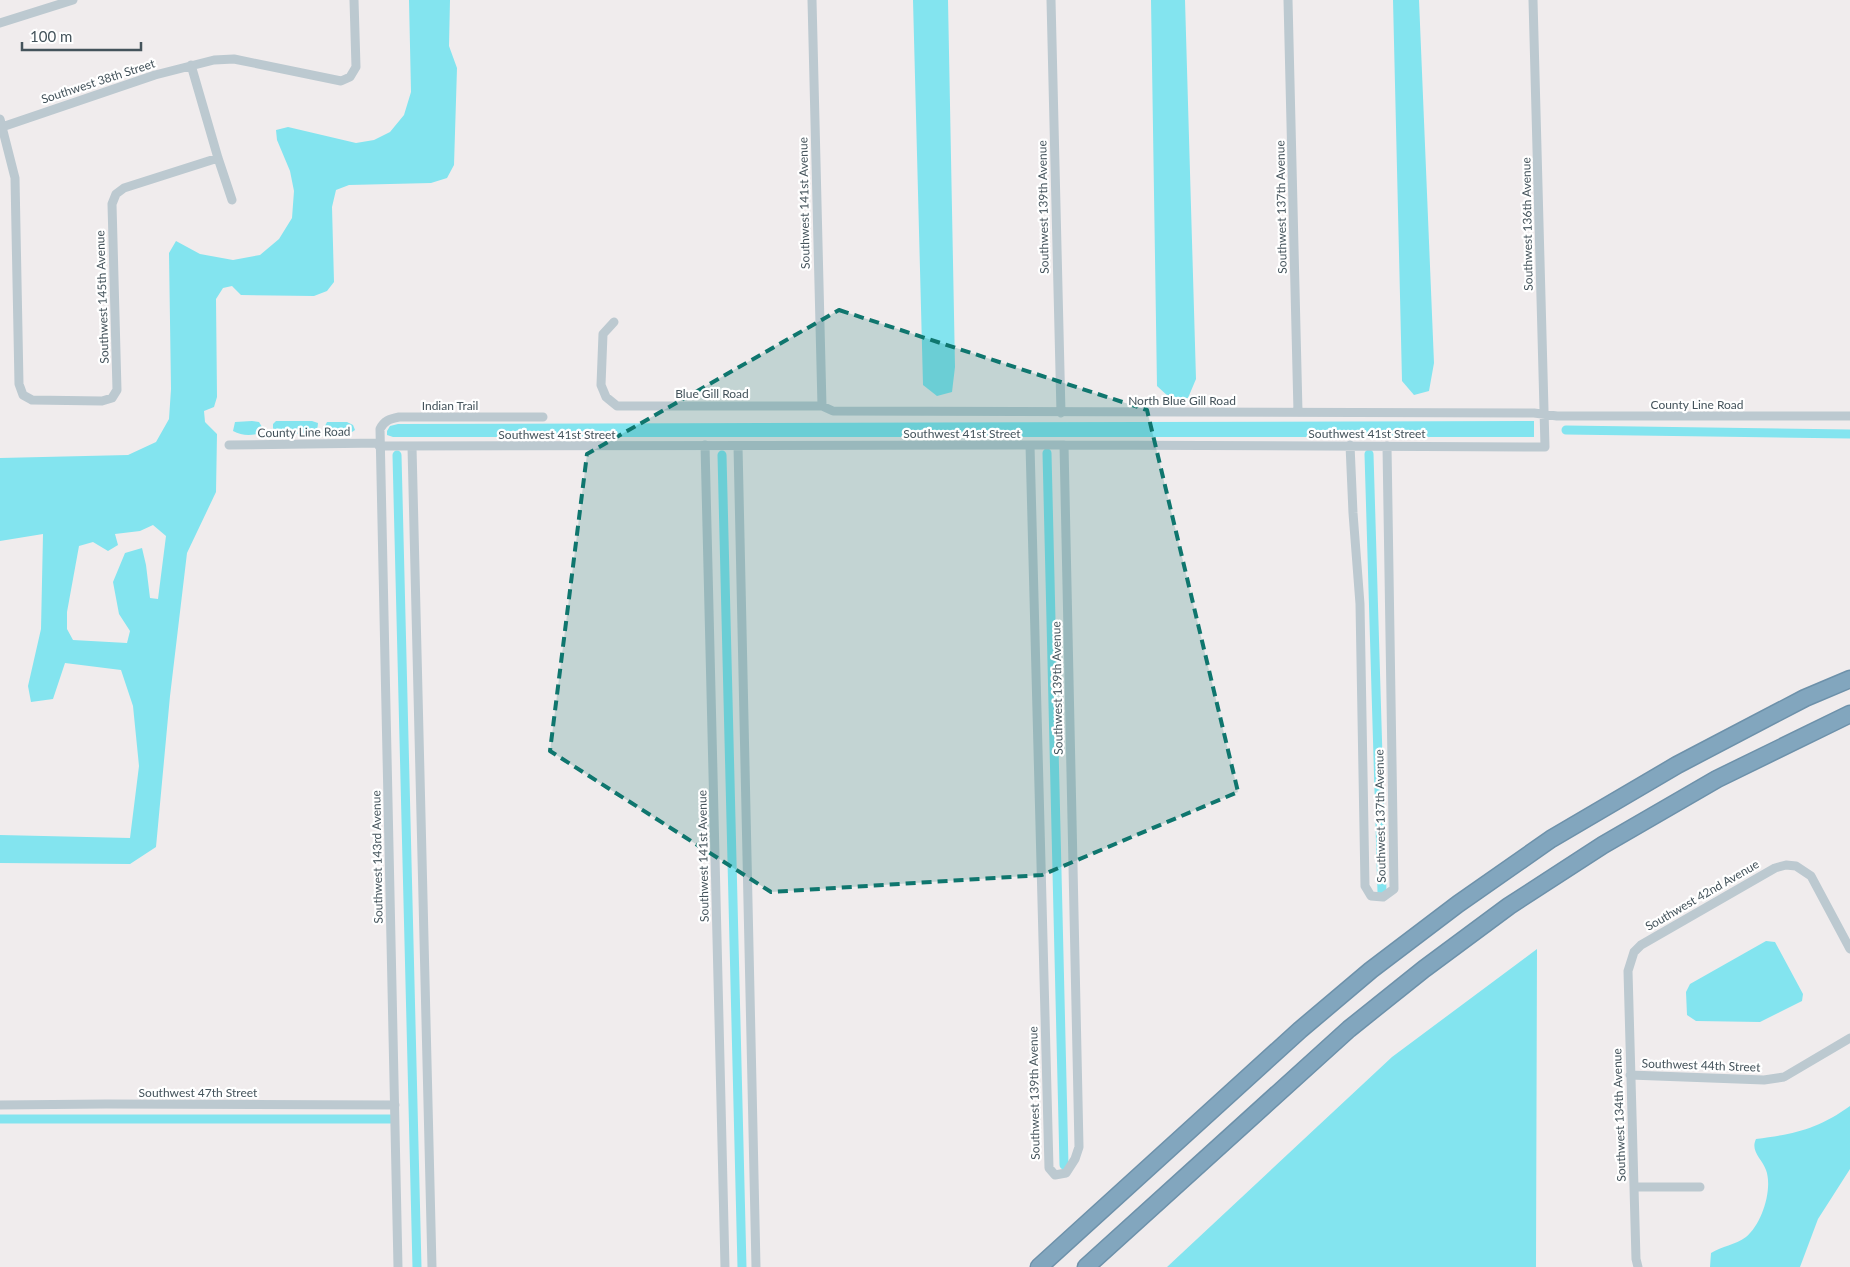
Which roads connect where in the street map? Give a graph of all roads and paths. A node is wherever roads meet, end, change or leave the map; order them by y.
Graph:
1 (72, 0) edge
2 (354, 0) edge
3 (812, 0) edge
4 (1051, 0) edge
5 (1288, 0) edge
6 (1533, 0) edge
7 (0, 23) edge
8 (191, 65) junction
9 (1, 123) edge
10 (218, 158) junction
11 (232, 200) dead end
12 (614, 322) dead end
13 (822, 406) junction
14 (1298, 412) junction
15 (1060, 413) junction
16 (1544, 414) junction
17 (1850, 416) edge
18 (543, 418) dead end
19 (229, 445) dead end
20 (379, 445) junction
21 (705, 445) junction
22 (1030, 445) junction
23 (1064, 445) junction
24 (738, 446) junction
25 (1350, 446) junction
26 (1387, 446) junction
27 (412, 447) junction
28 (1545, 447) joint
29 (1850, 679) edge
30 (1850, 714) edge
31 (1850, 949) edge
32 (1630, 962) joint
33 (1850, 1038) edge
34 (1630, 1075) junction
35 (0, 1105) edge
36 (395, 1105) junction
37 (1634, 1187) junction
38 (1700, 1187) dead end
39 (398, 1267) edge
40 (432, 1267) edge
41 (726, 1267) edge
42 (756, 1267) edge
43 (1039, 1267) edge
44 (1086, 1267) edge
45 (1638, 1267) edge

1 - 7 street
2 - 8 street, Southwest 38th Street
3 - 13 street, Southwest 141st Avenue
4 - 15 street, Southwest 139th Avenue
5 - 14 street, Southwest 137th Avenue
6 - 16 street, Southwest 136th Avenue
8 - 9 street, Southwest 38th Street
8 - 10 street
9 - 10 street, Southwest 145th Avenue
10 - 11 street
12 - 13 street, Blue Gill Road
13 - 15 street, North Blue Gill Road
14 - 15 street, North Blue Gill Road
14 - 16 street, North Blue Gill Road
16 - 17 street, County Line Road
16 - 28 street, Southwest 136th Avenue
18 - 20 street, Indian Trail
19 - 20 street, County Line Road
20 - 27 street, Southwest 41st Street
20 - 36 street, Southwest 143rd Avenue
21 - 24 street, Southwest 41st Street
21 - 27 street, Southwest 41st Street
21 - 41 street, Southwest 141st Avenue
22 - 23 street, Southwest 41st Street
22 - 23 street, Southwest 139th Avenue
22 - 24 street, Southwest 41st Street
23 - 25 street, Southwest 41st Street
24 - 42 street
25 - 26 street, Southwest 41st Street
25 - 26 street, Southwest 137th Avenue
26 - 28 street, Southwest 41st Street
27 - 40 street
29 - 43 highway
30 - 44 highway
31 - 32 street, Southwest 42nd Avenue
32 - 34 street, Southwest 134th Avenue
33 - 34 street, Southwest 44th Street
34 - 37 street, Southwest 134th Avenue
35 - 36 street, Southwest 47th Street
36 - 39 street, Southwest 143rd Avenue
37 - 38 street
37 - 45 street, Southwest 134th Avenue

